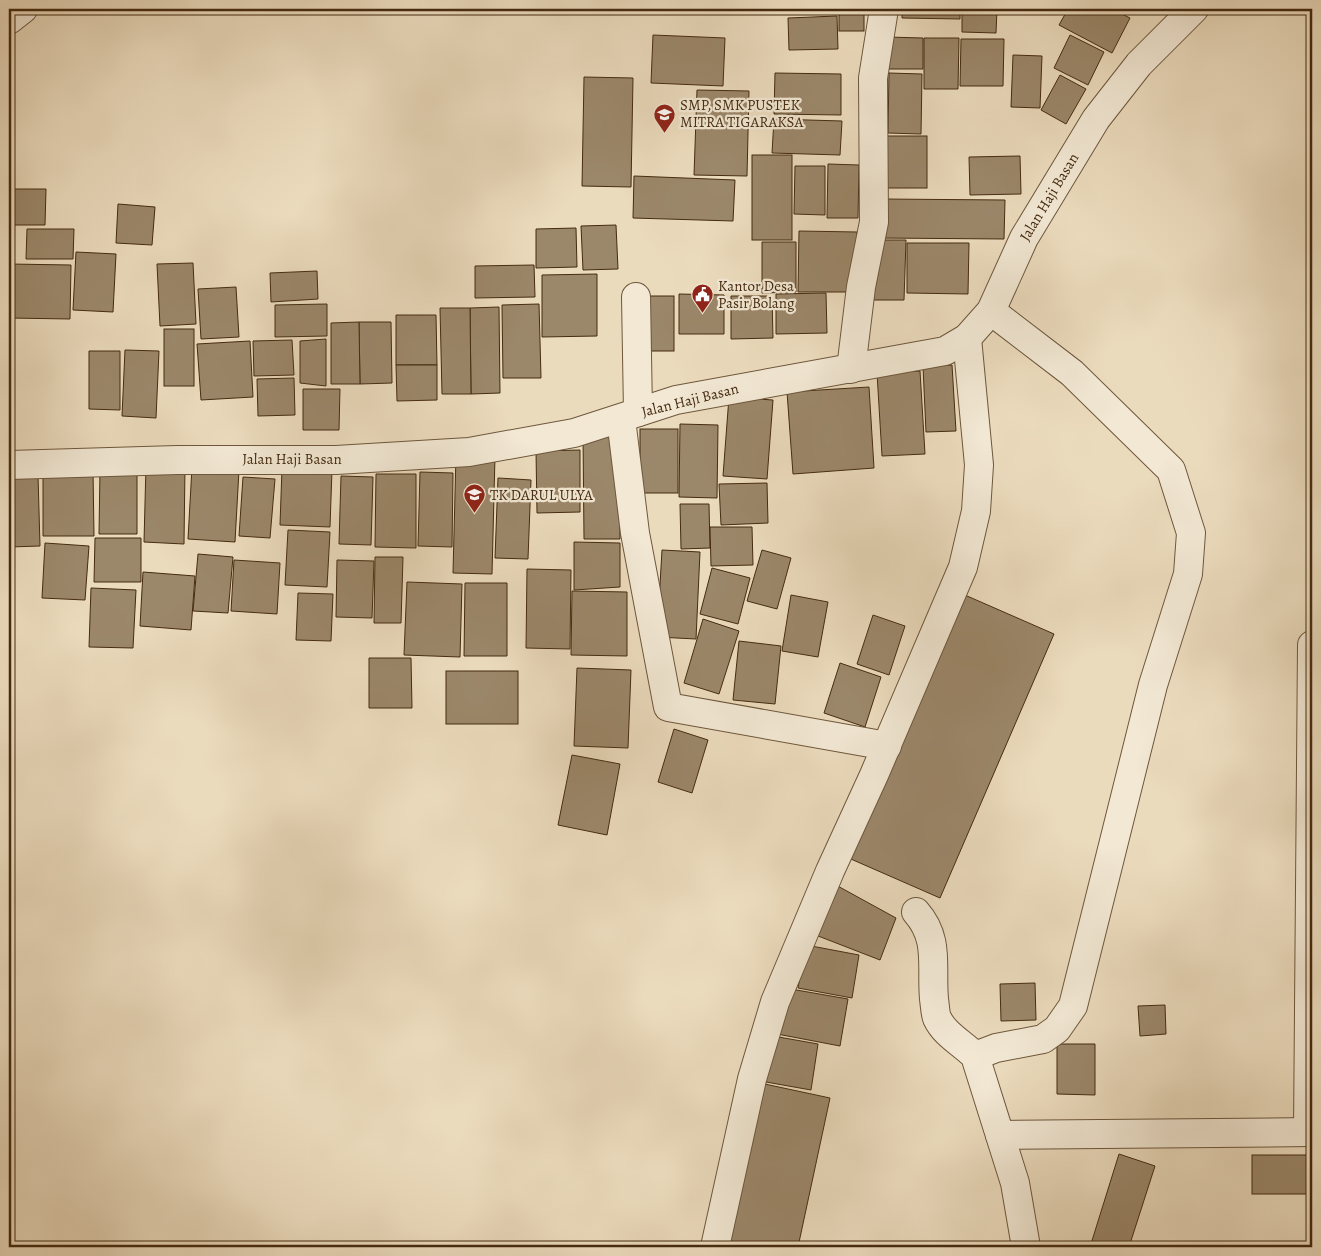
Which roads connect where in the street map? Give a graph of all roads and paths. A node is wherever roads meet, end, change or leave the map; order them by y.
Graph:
1 (24, 9) edge
2 (884, 9) edge
3 (1194, 9) edge
4 (9, 20) edge
5 (636, 297) dead end
6 (991, 311) junction
7 (968, 338) junction
8 (851, 369) junction
9 (629, 416) junction
10 (9, 465) edge
11 (1312, 645) edge
12 (887, 746) junction
13 (916, 912) dead end
14 (974, 1056) junction
15 (1310, 1132) edge
16 (1000, 1135) junction
17 (715, 1247) edge
18 (1026, 1247) edge

1 - 4 street
2 - 8 street
3 - 6 street, Jalan Haji Basan
5 - 9 street
6 - 7 street, Jalan Haji Basan
6 - 14 street
7 - 8 street, Jalan Haji Basan
7 - 12 street
8 - 9 street, Jalan Haji Basan
9 - 10 street, Jalan Haji Basan
9 - 12 street
11 - 15 street
12 - 17 street
13 - 14 street
14 - 16 street
15 - 16 street
16 - 18 street

